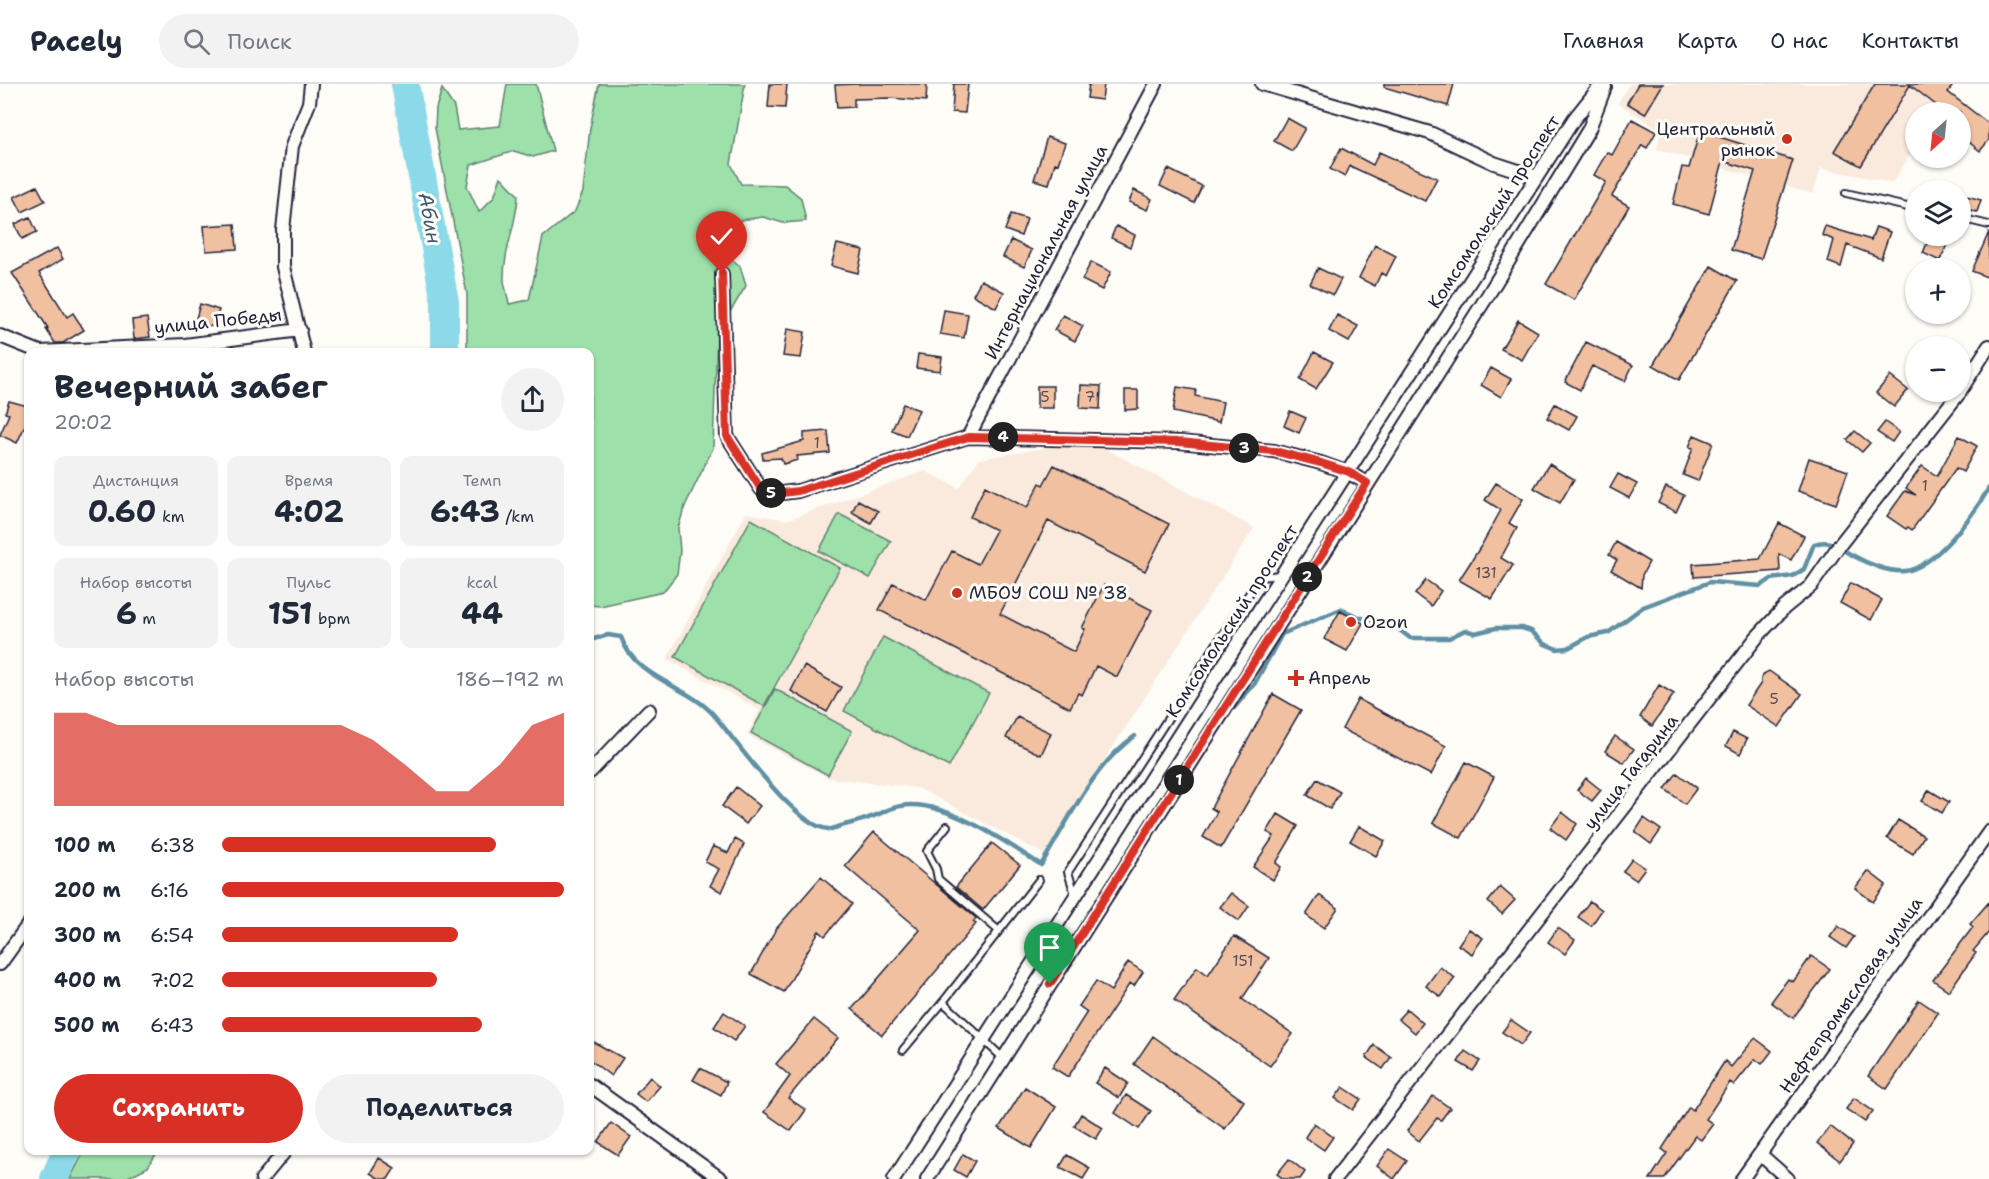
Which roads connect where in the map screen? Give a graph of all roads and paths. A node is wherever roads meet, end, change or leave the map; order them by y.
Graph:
1 (311, 84) edge
2 (1156, 84) edge
3 (1263, 84) edge
4 (1604, 84) edge
5 (1537, 177) junction
6 (1846, 193) dead end
7 (1905, 206) edge
8 (1971, 221) edge
9 (1989, 225) edge
10 (722, 273) dead end
11 (300, 330) junction
12 (0, 336) edge
13 (1989, 346) edge
14 (30, 348) edge
15 (123, 348) edge
16 (303, 348) edge
17 (1971, 374) edge
18 (1951, 402) edge
19 (968, 437) junction
20 (1349, 472) junction
21 (1367, 483) junction
22 (1284, 574) junction
23 (650, 710) dead end
24 (594, 768) edge
25 (947, 826) dead end
26 (1989, 832) edge
27 (1039, 880) dead end
28 (1076, 897) junction
29 (24, 931) edge
30 (999, 931) junction
31 (0, 964) edge
32 (943, 1002) junction
33 (984, 1039) junction
34 (903, 1050) dead end
35 (1003, 1058) junction
36 (594, 1088) edge
37 (282, 1155) edge
38 (1761, 1155) junction
39 (262, 1179) edge
40 (721, 1179) edge
41 (894, 1179) edge
42 (927, 1179) edge
43 (1335, 1179) edge
44 (1742, 1179) edge
45 (1788, 1179) edge

1 - 11 street
2 - 19 street, Интернациональная улица
3 - 5 street
4 - 5 street, Комсомольский проспект
4 - 21 street, Комсомольский проспект
5 - 20 street, Комсомольский проспект
6 - 7 lane
8 - 9 lane
10 - 19 street
11 - 15 street, улица Победы
11 - 16 street
12 - 14 street, улица Победы
13 - 17 street, улица Гагарина
18 - 43 street, улица Гагарина
19 - 20 street
20 - 21 street
20 - 22 street, Комсомольский проспект
21 - 35 street, Комсомольский проспект
22 - 28 street, Комсомольский проспект
22 - 28 lane
23 - 24 street
25 - 30 lane
26 - 38 street, Нефтепромысловая улица
27 - 30 lane
28 - 33 street, Комсомольский проспект
29 - 31 street
30 - 32 lane
32 - 33 lane
32 - 34 lane
33 - 35 lane
33 - 41 street, Комсомольский проспект
35 - 42 street, Комсомольский проспект
36 - 40 street
37 - 39 street
38 - 44 street, Нефтепромысловая улица
38 - 45 street

